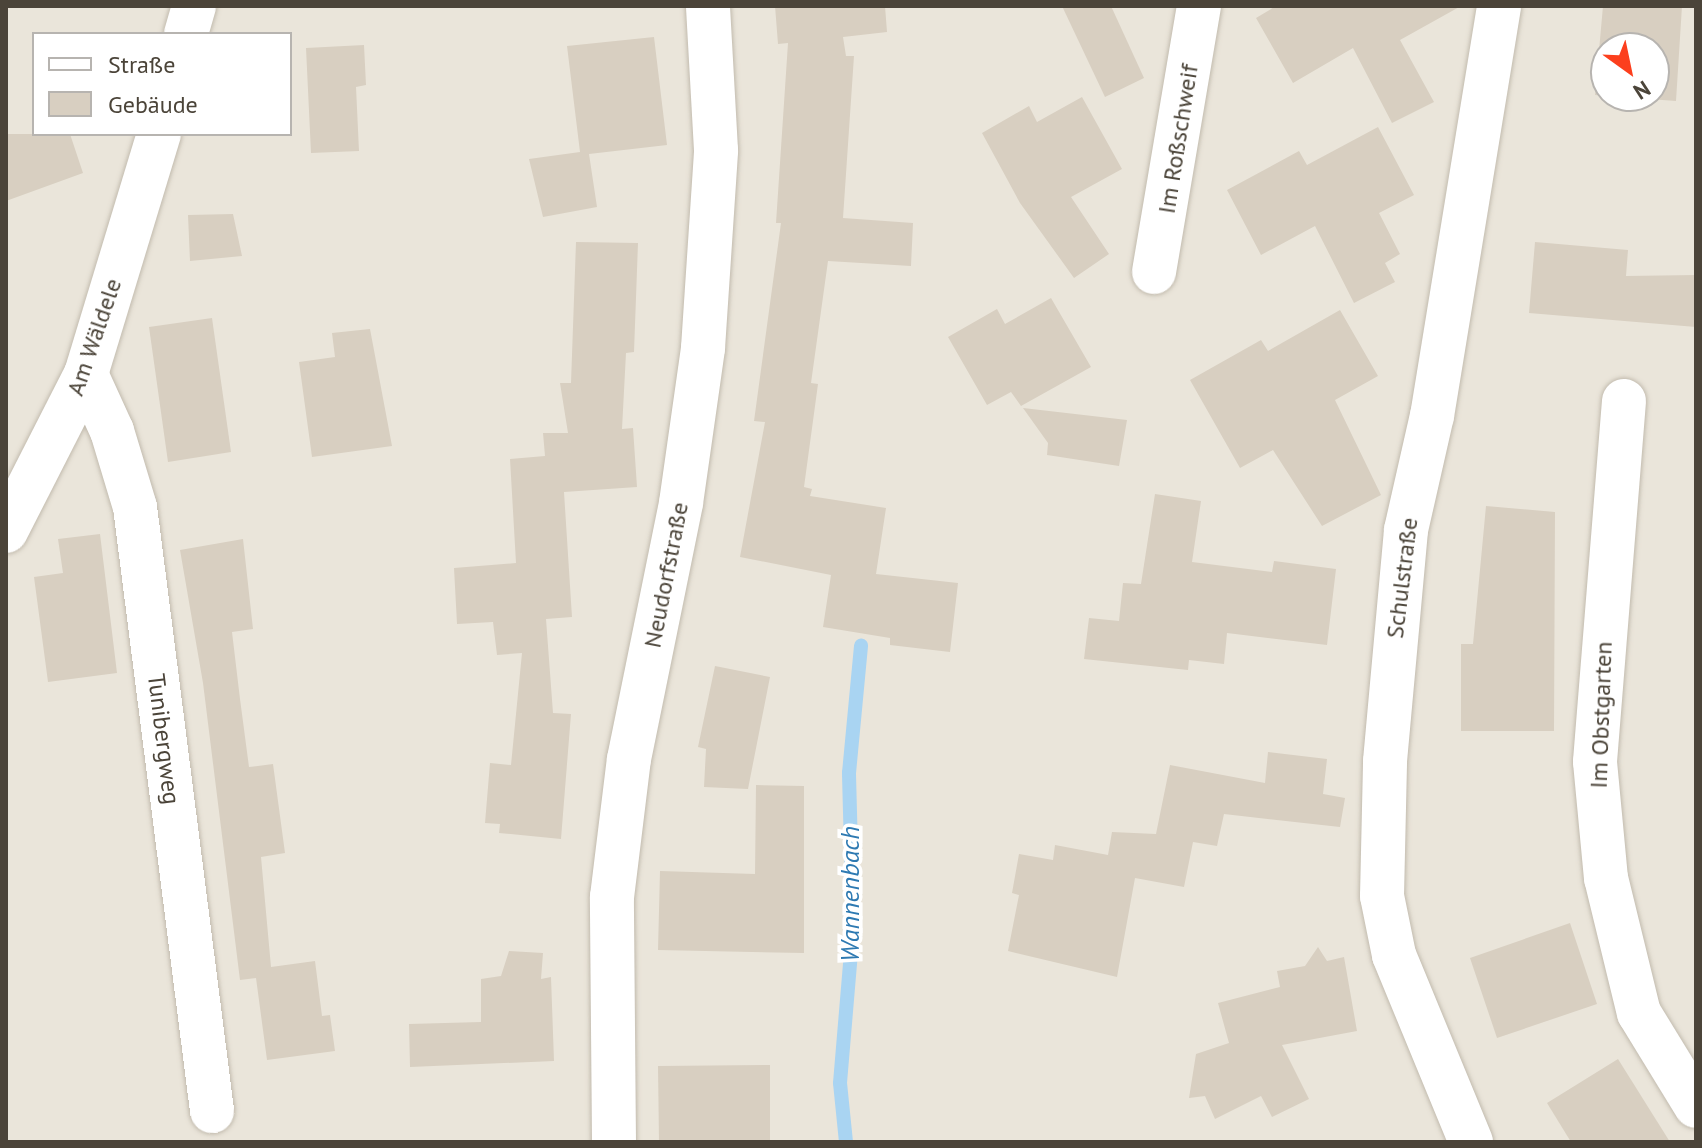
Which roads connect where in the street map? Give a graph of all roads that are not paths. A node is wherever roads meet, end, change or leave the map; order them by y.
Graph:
1 (194, 6) edge
2 (708, 6) edge
3 (1199, 6) edge
4 (1499, 6) edge
5 (187, 32) edge
6 (158, 136) edge
7 (1154, 272) dead end
8 (86, 374) junction
9 (1624, 401) dead end
10 (6, 531) edge
11 (1696, 1106) edge
12 (212, 1111) dead end
13 (614, 1142) edge
14 (1471, 1142) edge

1 - 5 street
2 - 13 street, Neudorfstraße
3 - 7 street, Im Roßschweif
4 - 14 street, Schulstraße
6 - 8 street, Am Wäldele
8 - 10 street, Am Wäldele
8 - 12 street, Tunibergweg
9 - 11 street, Im Obstgarten

